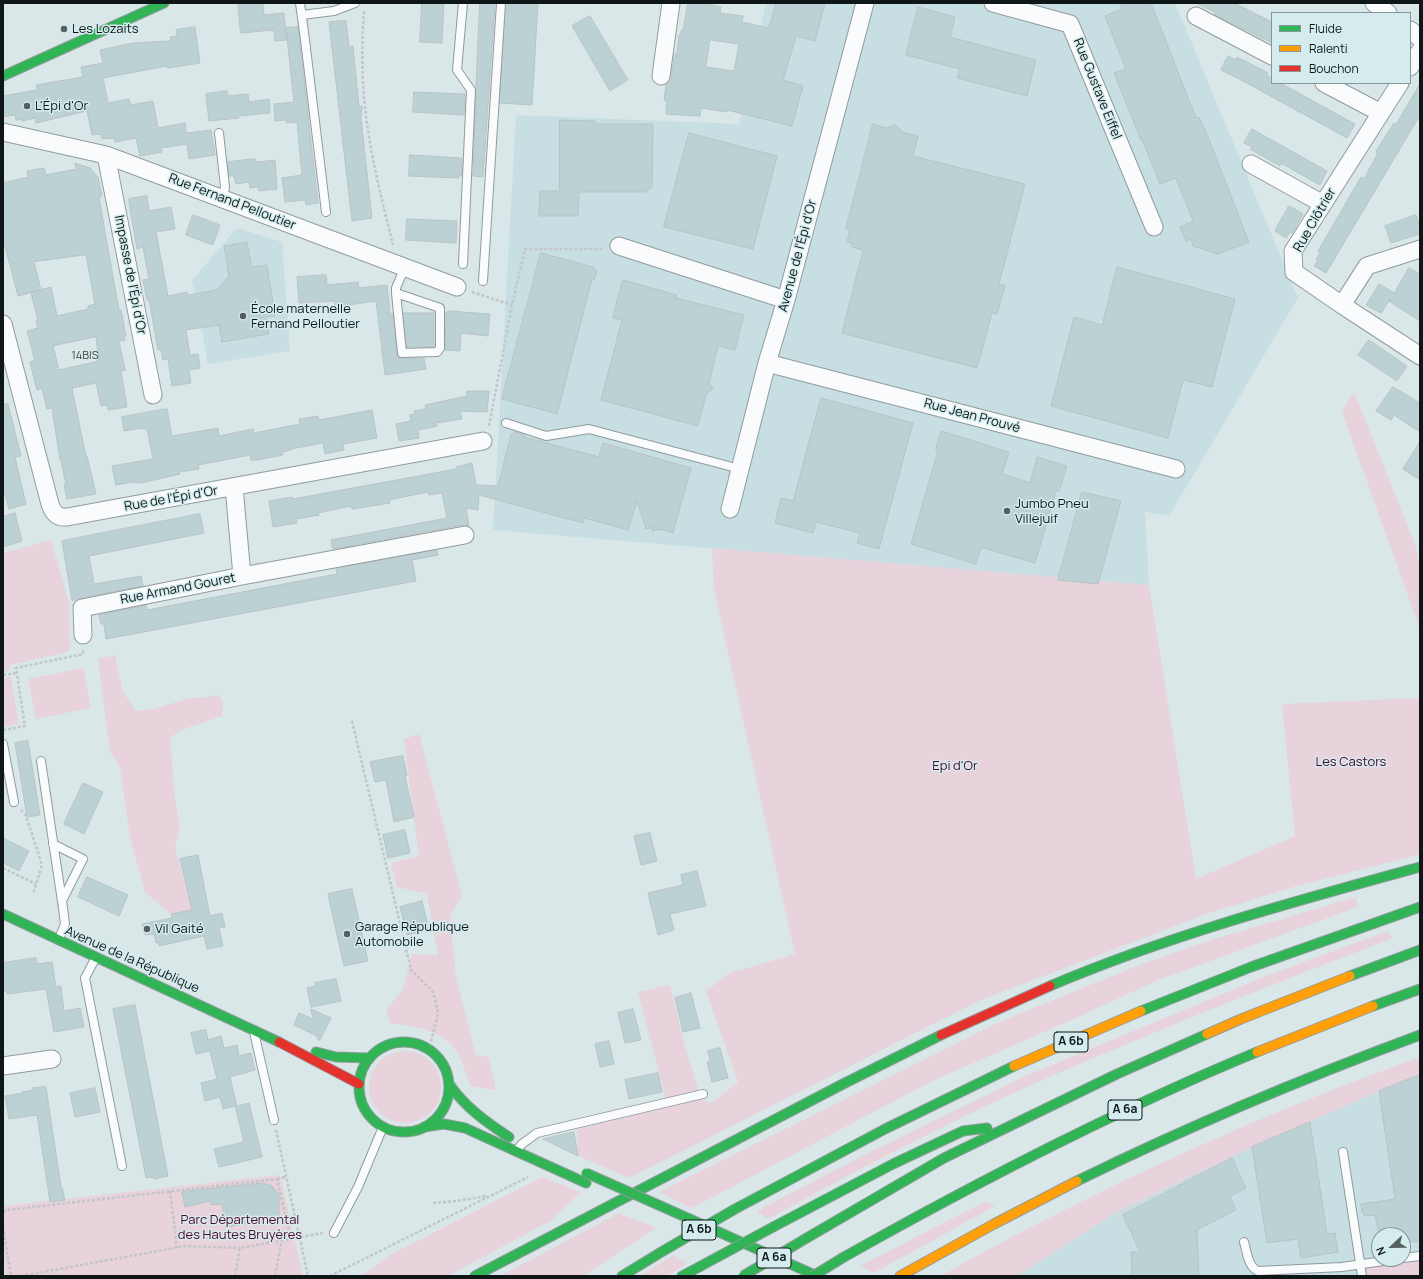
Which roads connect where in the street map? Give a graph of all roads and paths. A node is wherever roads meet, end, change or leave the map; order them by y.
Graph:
1 (164, 3) edge
2 (300, 3) edge
3 (354, 3) edge
4 (463, 3) edge
5 (501, 3) edge
6 (671, 3) edge
7 (865, 3) edge
8 (992, 3) edge
9 (1374, 3) edge
10 (364, 6) dead end
11 (135, 9) edge
12 (1387, 12) edge
13 (302, 15) junction
14 (1196, 16) dead end
15 (1411, 31) edge
16 (1420, 38) edge
17 (1420, 51) edge
18 (1271, 55) edge
19 (1411, 64) edge
20 (3, 76) edge
21 (662, 76) dead end
22 (1326, 84) edge
23 (1399, 84) edge
24 (1381, 113) junction
25 (3, 132) edge
26 (219, 133) dead end
27 (106, 155) junction
28 (1251, 164) dead end
29 (223, 199) junction
30 (1323, 204) junction
31 (326, 212) dead end
32 (1154, 227) dead end
33 (393, 246) dead end
34 (613, 247) joint
35 (1420, 249) edge
36 (463, 264) dead end
37 (405, 268) junction
38 (483, 281) dead end
39 (462, 289) joint
40 (396, 292) junction
41 (786, 300) junction
42 (512, 305) junction
43 (1342, 305) junction
44 (3, 324) edge
45 (1420, 356) edge
46 (767, 363) junction
47 (153, 395) dead end
48 (506, 423) dead end
49 (486, 434) joint
50 (740, 468) junction
51 (1176, 469) dead end
52 (234, 487) junction
53 (730, 509) dead end
54 (465, 535) dead end
55 (242, 576) junction
56 (83, 635) joint
57 (16, 673) junction
58 (3, 675) edge
59 (352, 721) dead end
60 (3, 730) edge
61 (3, 744) edge
62 (41, 761) dead end
63 (14, 802) joint
64 (54, 844) junction
65 (1420, 867) edge
66 (3, 868) edge
67 (36, 884) junction
68 (33, 894) dead end
69 (62, 902) junction
70 (1420, 907) edge
71 (3, 914) edge
72 (58, 941) junction
73 (1420, 950) edge
74 (95, 958) junction
75 (1420, 989) edge
76 (252, 1029) junction
77 (1420, 1035) edge
78 (429, 1050) junction
79 (370, 1058) junction
80 (52, 1059) dead end
81 (3, 1066) edge
82 (359, 1084) junction
83 (449, 1084) junction
84 (703, 1094) dead end
85 (274, 1120) joint
86 (1010, 1125) junction
87 (383, 1127) junction
88 (424, 1127) junction
89 (519, 1148) junction
90 (1343, 1152) dead end
91 (122, 1166) dead end
92 (549, 1167) junction
93 (286, 1177) junction
94 (277, 1179) junction
95 (170, 1191) junction
96 (492, 1195) junction
97 (433, 1203) dead end
98 (3, 1212) edge
99 (665, 1218) dead end
100 (3, 1227) edge
101 (687, 1228) dead end
102 (334, 1233) joint
103 (300, 1237) junction
104 (708, 1237) dead end
105 (291, 1239) junction
106 (282, 1240) junction
107 (1244, 1242) dead end
108 (722, 1244) dead end
109 (177, 1248) junction
110 (240, 1248) junction
111 (744, 1254) dead end
112 (758, 1260) dead end
113 (1371, 1263) edge
114 (1361, 1264) junction
115 (772, 1266) dead end
116 (11, 1276) edge
117 (21, 1276) edge
118 (235, 1276) edge
119 (275, 1276) edge
120 (308, 1276) edge
121 (330, 1276) edge
122 (475, 1276) edge
123 (622, 1276) edge
124 (682, 1276) edge
125 (743, 1276) edge
126 (813, 1276) edge
127 (817, 1276) edge
128 (900, 1276) edge
129 (1362, 1276) edge

1 - 11 main road
2 - 13 lane
3 - 13 lane
4 - 36 lane
5 - 38 lane
6 - 21 street
7 - 41 street, Avenue de l'Épi d'Or
8 - 32 street, Rue Gustave Eiffel
9 - 12 street
10 - 33 path
11 - 20 main road
13 - 31 lane
14 - 18 street
15 - 16 street
17 - 19 street
22 - 24 street
23 - 24 street, Rue Clôtrier
24 - 30 street, Rue Clôtrier
25 - 27 street, Rue Fernand Pelloutier
26 - 29 lane
27 - 29 street, Rue Fernand Pelloutier
27 - 47 street, Impasse de l'Épi d'Or
28 - 30 street
29 - 37 street, Rue Fernand Pelloutier
30 - 43 street, Rue Clôtrier
34 - 41 street
34 - 42 path
35 - 43 street
37 - 39 street, Rue Fernand Pelloutier
37 - 40 lane
39 - 42 path
40 - 40 lane
41 - 46 street, Avenue de l'Épi d'Or
42 - 49 path
43 - 45 street, Rue Clôtrier
44 - 52 street, Rue de l'Épi d'Or
46 - 50 street, Avenue de l'Épi d'Or
46 - 51 street, Rue Jean Prouvé
48 - 50 lane
49 - 52 street, Rue de l'Épi d'Or
50 - 53 street, Avenue de l'Épi d'Or
52 - 55 street
54 - 55 street, Rue Armand Gouret
55 - 56 street, Rue Armand Gouret
56 - 57 path
57 - 58 path
57 - 60 path
59 - 78 path
61 - 63 lane
62 - 64 lane
63 - 67 path
64 - 69 lane
64 - 69 lane
65 - 122 main road
66 - 67 path
67 - 68 path
69 - 72 lane
70 - 123 main road, A 6b, bridge
71 - 72 main road, Avenue de la République
72 - 74 main road, Avenue de la République
73 - 86 main road, A 6a
74 - 76 main road, Avenue de la République
74 - 91 lane
75 - 126 main road, A 6a, bridge
76 - 79 main road, Avenue de la République
76 - 82 main road, Avenue de la République
76 - 85 lane
77 - 128 main road
78 - 79 main road
78 - 83 main road
79 - 82 main road
80 - 81 street
82 - 87 main road
83 - 88 main road
83 - 89 main road
84 - 89 lane
85 - 93 path
86 - 124 main road, bridge
86 - 125 main road, A 6a, bridge
87 - 88 main road
87 - 102 lane
88 - 89 main road
89 - 92 main road
89 - 127 main road, bridge
90 - 114 lane
92 - 96 path
92 - 99 main road
93 - 94 path
93 - 103 path
94 - 95 path
94 - 105 path
95 - 98 path
95 - 109 path
96 - 97 path
96 - 121 path
100 - 116 path
101 - 104 main road
102 - 103 path
103 - 105 path
103 - 120 path
105 - 106 path
106 - 110 path
106 - 119 path
107 - 114 lane
108 - 111 main road
109 - 110 path
109 - 117 path
110 - 118 path
112 - 115 main road
113 - 114 lane
114 - 129 lane

